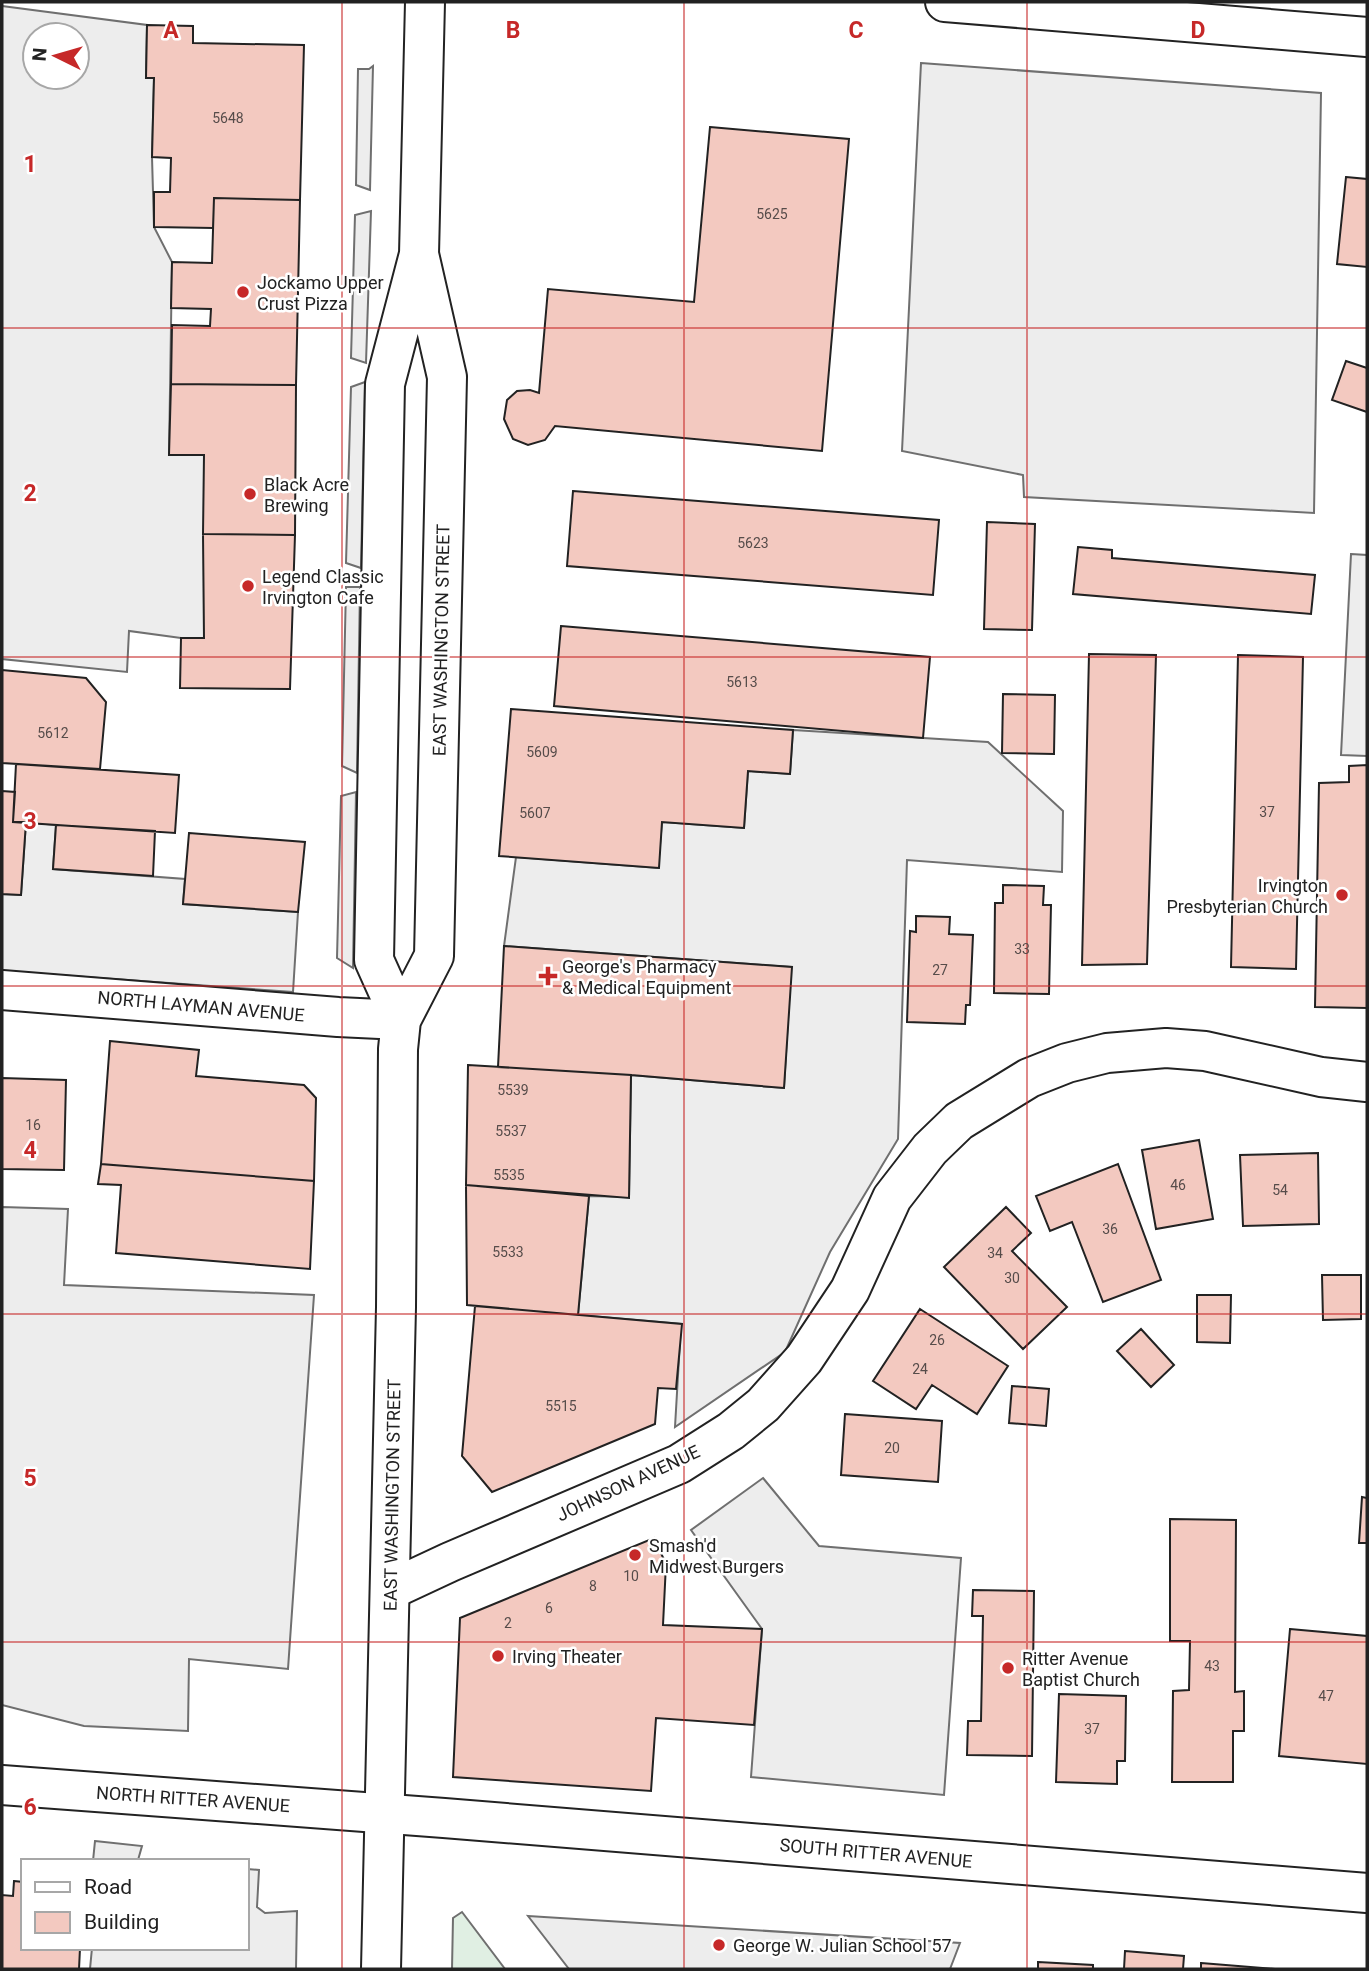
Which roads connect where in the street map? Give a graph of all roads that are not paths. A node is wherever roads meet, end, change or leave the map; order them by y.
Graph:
1 (425, 2) edge
2 (945, 2) edge
3 (1367, 37) edge
4 (419, 254) junction
5 (2, 990) edge
6 (401, 1020) junction
7 (1367, 1082) edge
8 (390, 1590) junction
9 (2, 1785) edge
10 (385, 1813) junction
11 (1367, 1893) edge
12 (382, 1969) edge

1 - 4 street, EAST WASHINGTON STREET
2 - 3 street
4 - 6 street, EAST WASHINGTON STREET
4 - 6 street, EAST WASHINGTON STREET
5 - 6 street, NORTH LAYMAN AVENUE
6 - 8 street, EAST WASHINGTON STREET
7 - 8 street, JOHNSON AVENUE
8 - 10 street, EAST WASHINGTON STREET
9 - 10 street, NORTH RITTER AVENUE
10 - 11 street, SOUTH RITTER AVENUE
10 - 12 street, EAST WASHINGTON STREET

